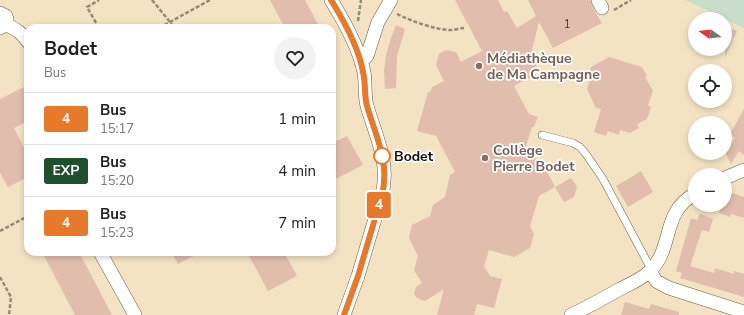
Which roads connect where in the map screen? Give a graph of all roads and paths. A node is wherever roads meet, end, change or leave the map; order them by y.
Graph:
1 (99, 0) edge
2 (152, 0) edge
3 (210, 0) edge
4 (331, 0) edge
5 (388, 4) edge
6 (0, 13) edge
7 (170, 22) junction
8 (97, 24) edge
9 (166, 24) edge
10 (3, 27) edge
11 (464, 28) dead end
12 (24, 37) edge
13 (361, 62) junction
14 (542, 135) dead end
15 (744, 170) edge
16 (732, 175) edge
17 (688, 198) edge
18 (24, 218) edge
19 (0, 231) edge
20 (102, 256) edge
21 (651, 270) junction
22 (0, 277) edge
23 (744, 312) edge
24 (9, 315) edge
25 (135, 315) edge
26 (344, 315) edge
27 (571, 315) edge

1 - 8 path
2 - 7 path
3 - 7 path
4 - 13 street
5 - 11 path
5 - 13 street
6 - 10 street
7 - 9 path
10 - 12 street
13 - 26 street
14 - 21 lane
15 - 16 street
17 - 21 street
18 - 19 path
20 - 25 street
21 - 23 street
21 - 27 street
22 - 24 path

